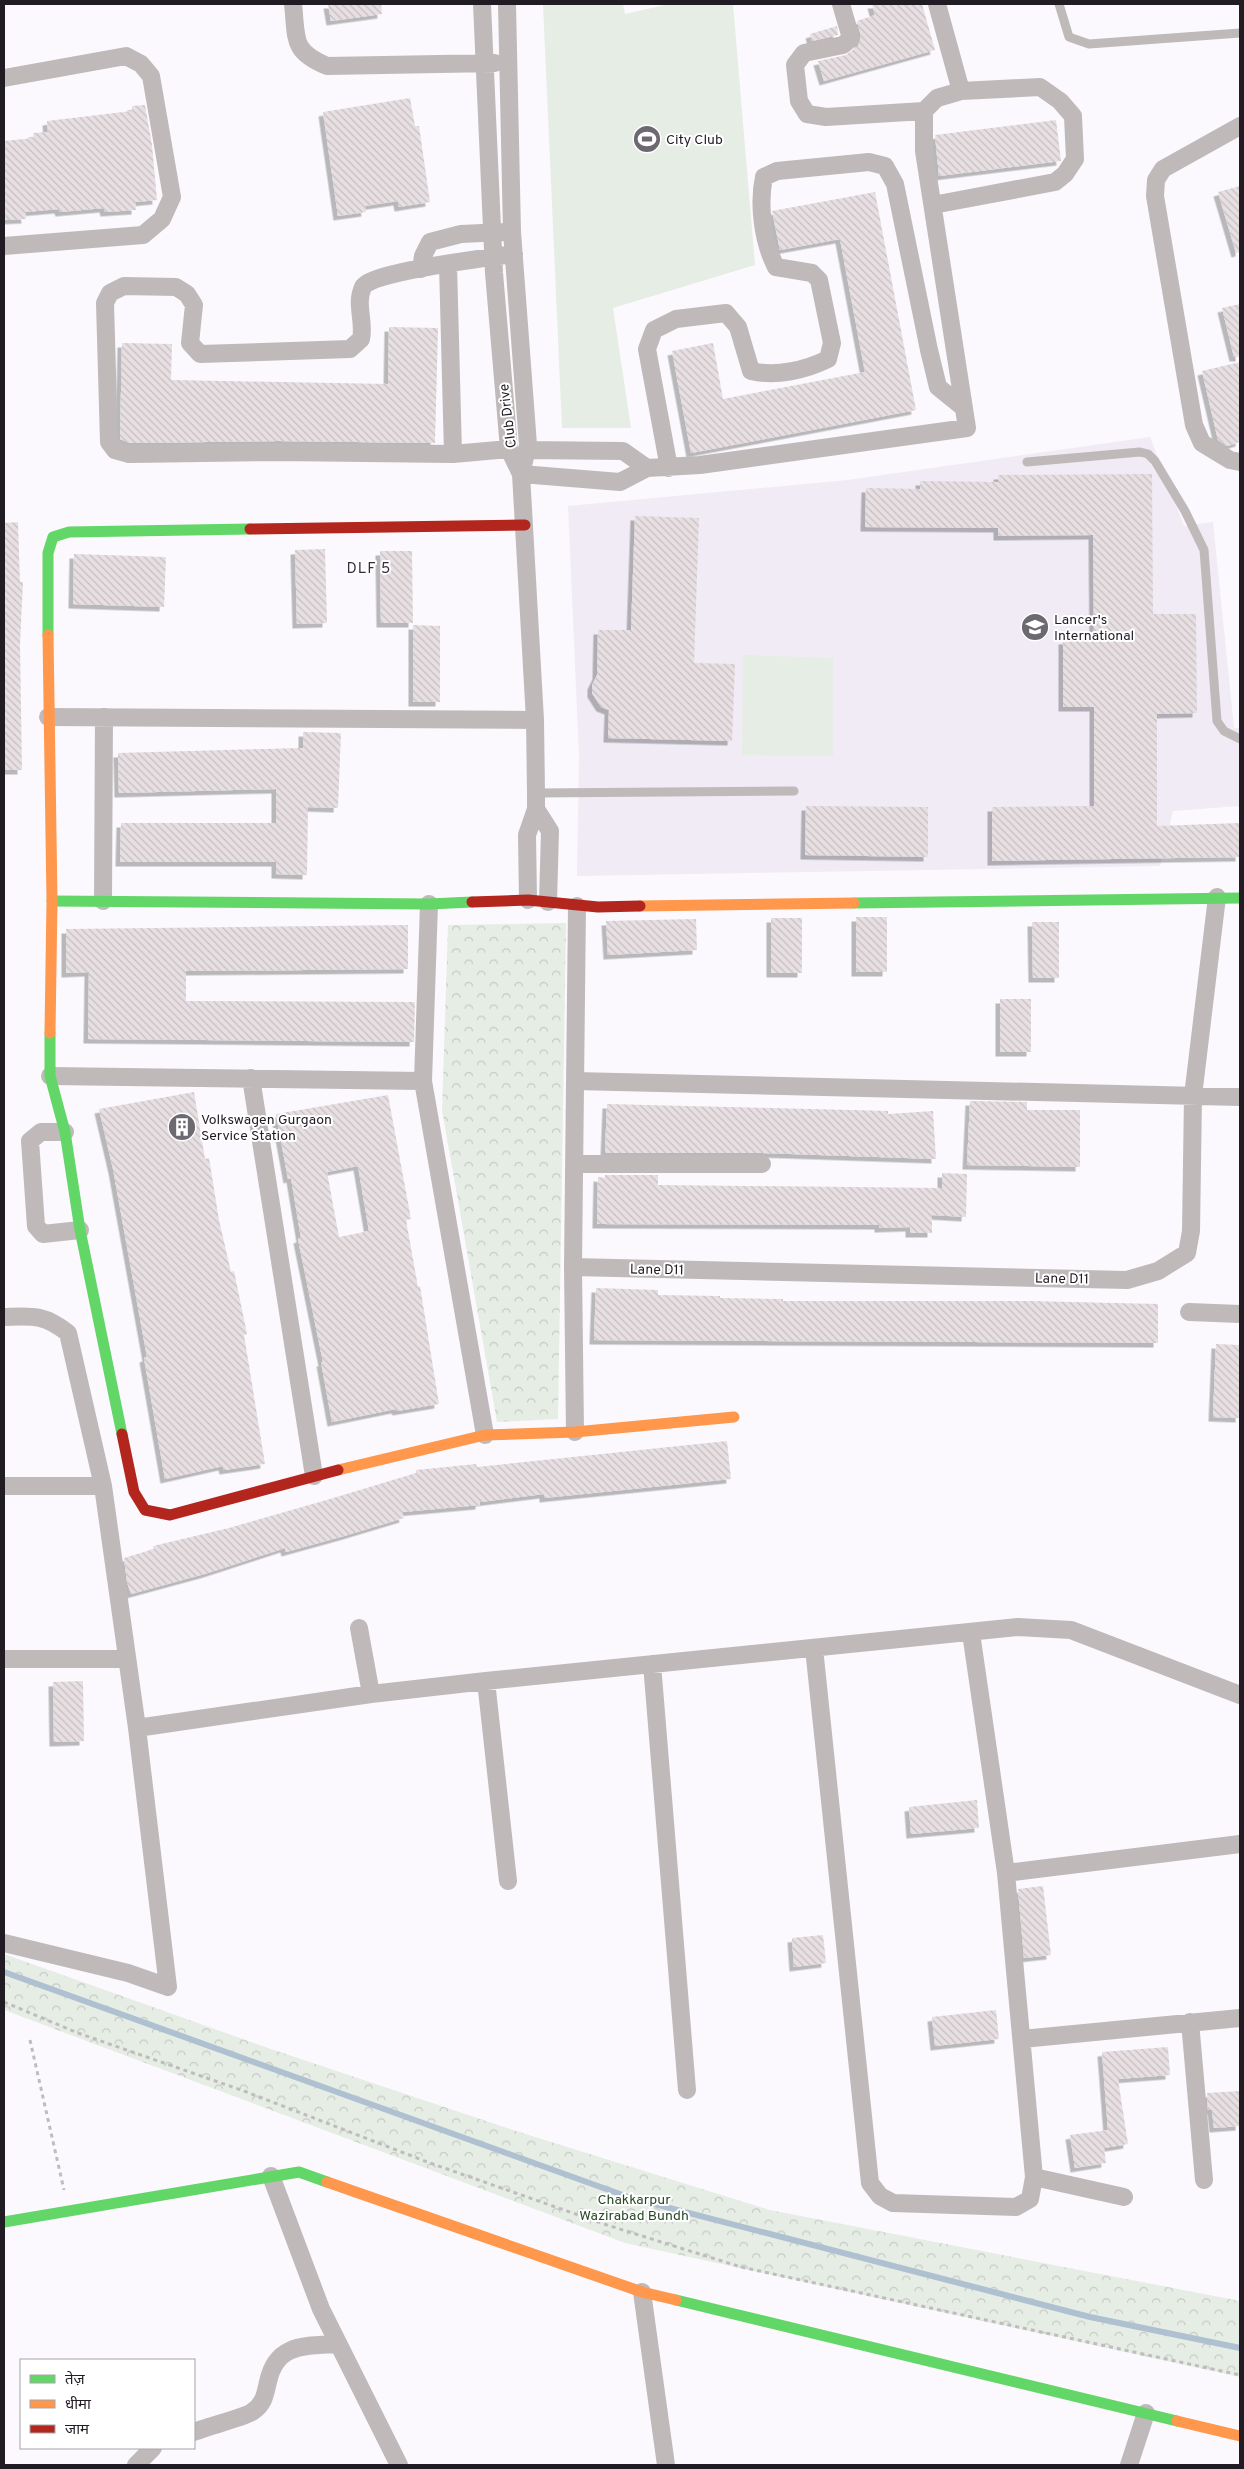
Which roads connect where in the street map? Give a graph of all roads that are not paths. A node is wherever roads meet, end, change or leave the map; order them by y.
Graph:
1 (293, 4) edge
2 (482, 4) edge
3 (507, 4) edge
4 (841, 4) edge
5 (938, 4) edge
6 (1059, 4) edge
7 (1240, 33) edge
8 (484, 63) junction
9 (508, 63) junction
10 (4, 78) edge
11 (961, 91) junction
12 (924, 111) junction
13 (1240, 126) edge
14 (933, 205) junction
15 (492, 231) junction
16 (512, 232) junction
17 (4, 246) edge
18 (514, 254) junction
19 (493, 257) junction
20 (448, 264) junction
21 (421, 269) junction
22 (964, 408) junction
23 (509, 449) junction
24 (526, 450) junction
25 (453, 454) junction
26 (1027, 462) dead end
27 (1240, 462) edge
28 (648, 468) junction
29 (669, 468) junction
30 (521, 474) junction
31 (525, 526) junction
32 (48, 717) junction
33 (104, 717) junction
34 (534, 720) junction
35 (1240, 739) edge
36 (794, 791) dead end
37 (536, 801) junction
38 (1218, 897) junction
39 (1240, 898) edge
40 (528, 900) junction
41 (52, 901) junction
42 (103, 902) junction
43 (548, 902) junction
44 (429, 904) junction
45 (577, 906) junction
46 (50, 1076) junction
47 (251, 1078) junction
48 (423, 1081) junction
49 (575, 1081) junction
50 (1193, 1096) junction
51 (1240, 1097) edge
52 (65, 1132) junction
53 (574, 1164) junction
54 (762, 1164) dead end
55 (80, 1230) junction
56 (573, 1267) junction
57 (1189, 1312) dead end
58 (1240, 1314) edge
59 (4, 1317) edge
60 (734, 1417) dead end
61 (575, 1432) junction
62 (485, 1436) junction
63 (314, 1476) junction
64 (4, 1486) edge
65 (103, 1486) junction
66 (359, 1628) dead end
67 (971, 1633) junction
68 (814, 1648) junction
69 (4, 1659) edge
70 (126, 1659) junction
71 (652, 1664) junction
72 (486, 1681) junction
73 (371, 1694) junction
74 (1240, 1695) edge
75 (137, 1728) junction
76 (1240, 1844) edge
77 (1006, 1873) junction
78 (508, 1881) dead end
79 (4, 1942) edge
80 (1240, 2018) edge
81 (1190, 2022) junction
82 (1022, 2040) junction
83 (687, 2090) dead end
84 (271, 2176) junction
85 (1034, 2177) junction
86 (1204, 2180) dead end
87 (1124, 2197) dead end
88 (4, 2222) edge
89 (642, 2292) junction
90 (338, 2344) junction
91 (1146, 2413) junction
92 (195, 2432) edge
93 (1240, 2436) edge
94 (152, 2449) edge
95 (136, 2465) edge
96 (398, 2465) edge
97 (666, 2465) edge
98 (1129, 2465) edge

1 - 8 street
2 - 8 street, Club Drive
3 - 9 street, Club Drive
4 - 12 street
5 - 11 street
6 - 7 lane
8 - 9 street
8 - 15 street, Club Drive
9 - 16 street, Club Drive
10 - 17 street
11 - 12 street
11 - 14 street
12 - 14 street
13 - 27 street
14 - 22 street
15 - 16 street
15 - 19 street, Club Drive
15 - 21 street
16 - 18 street, Club Drive
18 - 19 street
18 - 24 street, Club Drive
19 - 20 street
19 - 23 street, Club Drive
20 - 21 street
20 - 25 street
21 - 25 street
22 - 29 street
22 - 29 street
23 - 25 street
23 - 30 street, Club Drive
24 - 28 street
24 - 30 street, Club Drive
26 - 35 lane
28 - 29 street
28 - 30 street
30 - 31 street
31 - 32 street
31 - 34 street
32 - 33 street
32 - 41 street
33 - 34 street
33 - 42 street
34 - 37 street
36 - 37 lane
37 - 40 street
37 - 43 street
38 - 39 street
38 - 45 street
38 - 50 street, Lane D11
40 - 43 street
40 - 44 street
41 - 42 street
41 - 46 street
42 - 44 street
43 - 45 street
44 - 48 street
45 - 49 street
46 - 47 street
46 - 52 street
47 - 48 street
47 - 63 street
48 - 62 street
49 - 50 street
49 - 53 street
50 - 51 street
50 - 56 street, Lane D11
52 - 55 street
52 - 55 street
53 - 54 street
53 - 56 street
55 - 63 street
56 - 61 street
57 - 58 street
59 - 65 street
60 - 61 street
61 - 62 street
62 - 63 street
64 - 65 street
65 - 70 street
66 - 73 street
67 - 68 street
67 - 74 street
67 - 77 street
68 - 71 street
68 - 85 street
69 - 70 street
70 - 75 street
71 - 72 street
71 - 83 street
72 - 73 street
72 - 78 street
73 - 75 street
75 - 79 street
76 - 77 street
77 - 82 street
80 - 81 street
81 - 82 street
81 - 86 street
82 - 85 street
84 - 88 street
84 - 89 street
84 - 90 street
85 - 87 street
89 - 91 street
89 - 97 street
90 - 92 street
90 - 96 street
91 - 93 street
91 - 98 street
94 - 95 street

